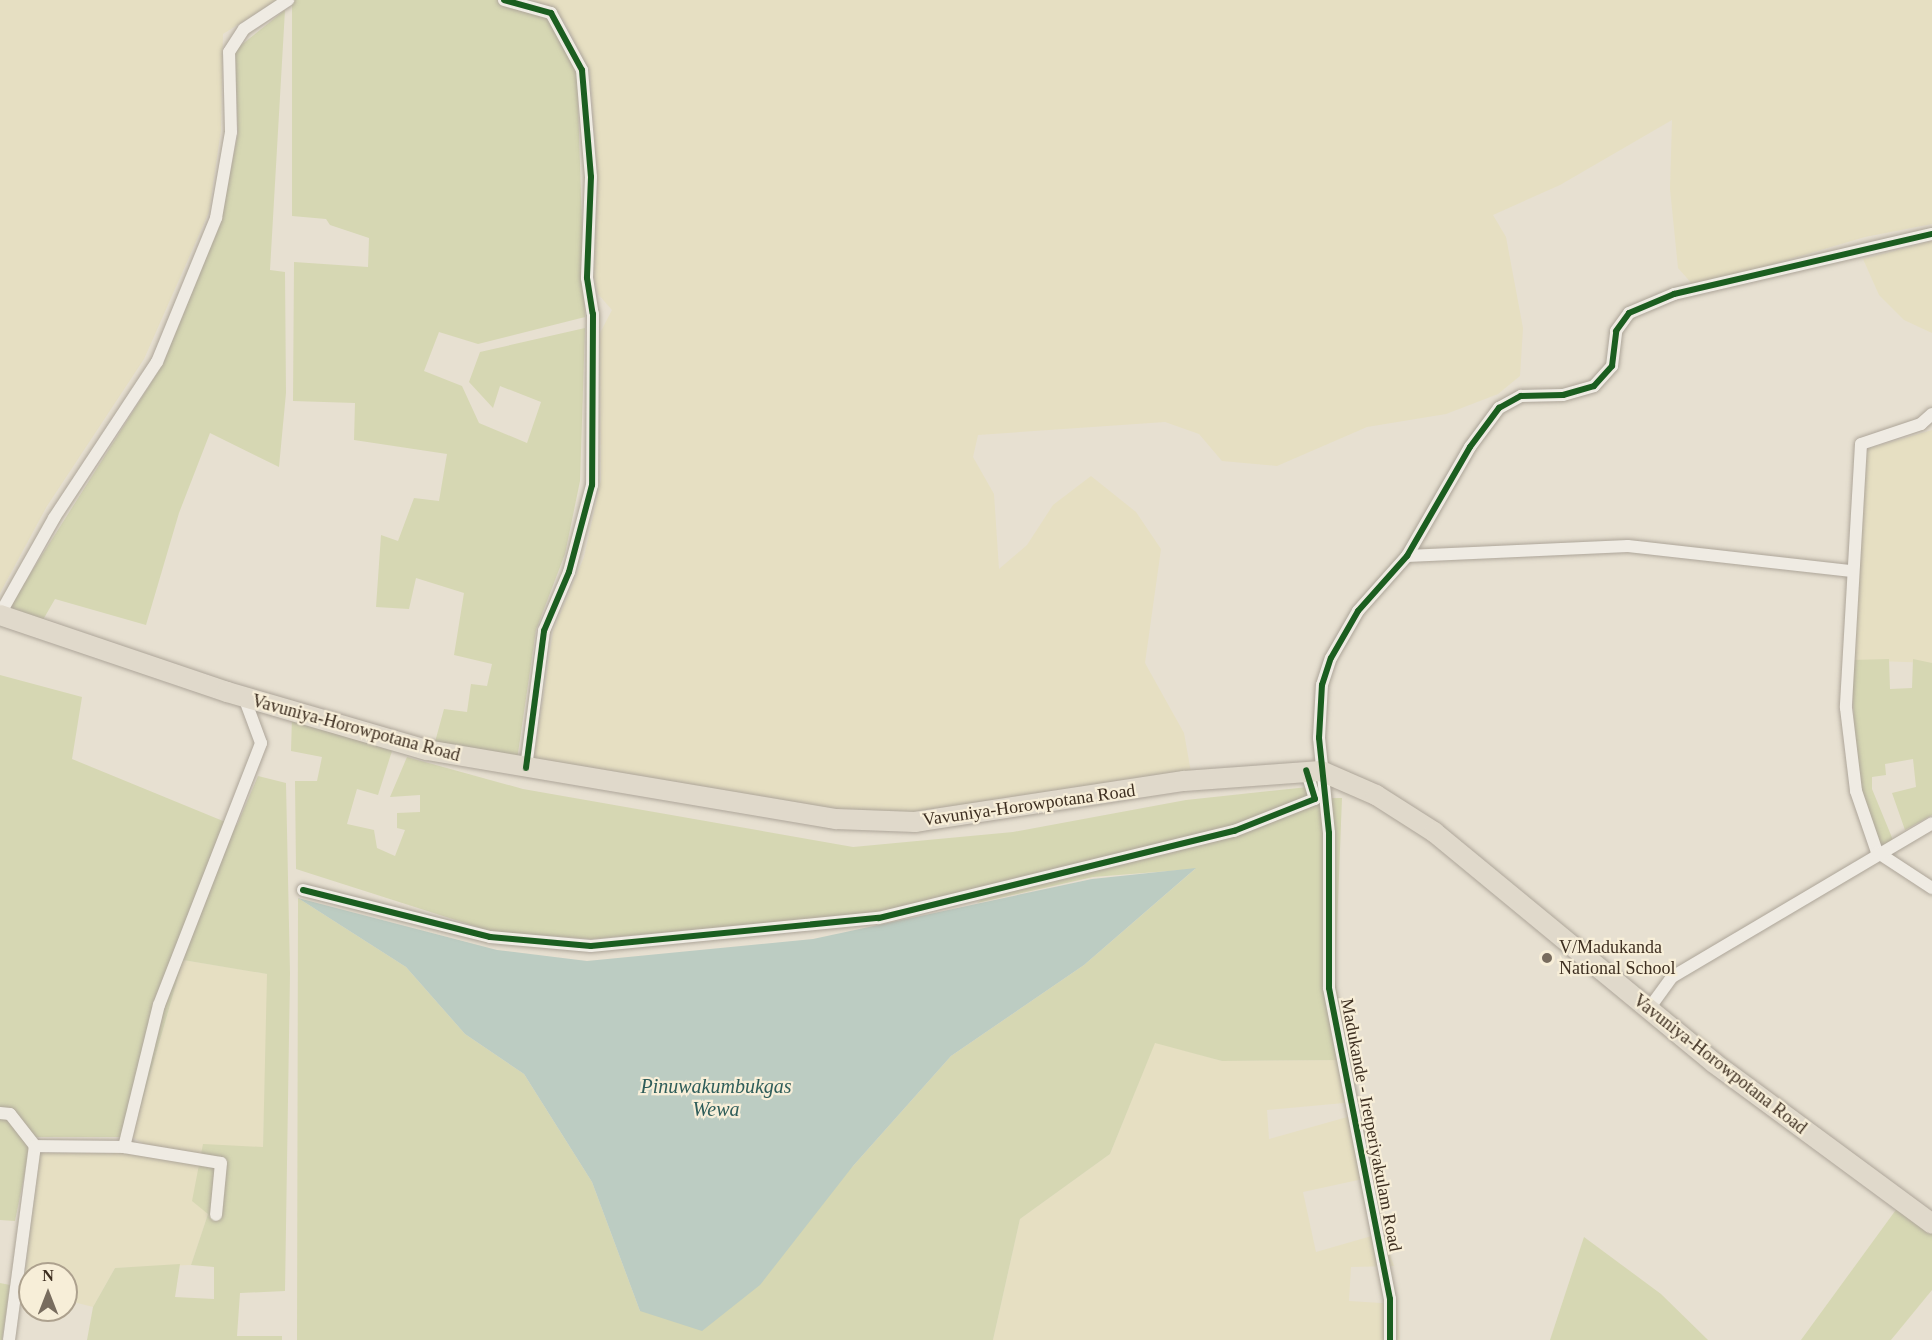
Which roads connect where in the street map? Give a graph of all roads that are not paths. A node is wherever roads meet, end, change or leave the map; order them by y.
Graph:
1 (288, 0) edge
2 (504, 0) edge
3 (1932, 234) edge
4 (1932, 414) edge
5 (1407, 556) junction
6 (1850, 572) junction
7 (0, 614) edge
8 (244, 697) junction
9 (526, 768) junction
10 (1314, 770) junction
11 (1932, 823) edge
12 (1877, 852) junction
13 (1932, 888) edge
14 (303, 890) dead end
15 (1648, 1010) junction
16 (0, 1113) edge
17 (34, 1146) junction
18 (124, 1147) junction
19 (216, 1215) dead end
20 (1932, 1224) edge
21 (9, 1340) edge
22 (1390, 1340) edge

1 - 7 street
2 - 9 street
3 - 5 street
4 - 6 street
5 - 6 street
5 - 10 street
6 - 12 street
7 - 8 highway, Vavuniya-Horowpotana Road
8 - 9 highway, Vavuniya-Horowpotana Road
8 - 18 street
9 - 10 highway, Vavuniya-Horowpotana Road
10 - 14 street
10 - 15 highway, Vavuniya-Horowpotana Road
10 - 22 street, Madukande - Iretperiyakulam Road
11 - 12 street
12 - 13 street
12 - 15 street
15 - 20 highway, Vavuniya-Horowpotana Road
16 - 17 street
17 - 18 street
17 - 21 street
18 - 19 street

